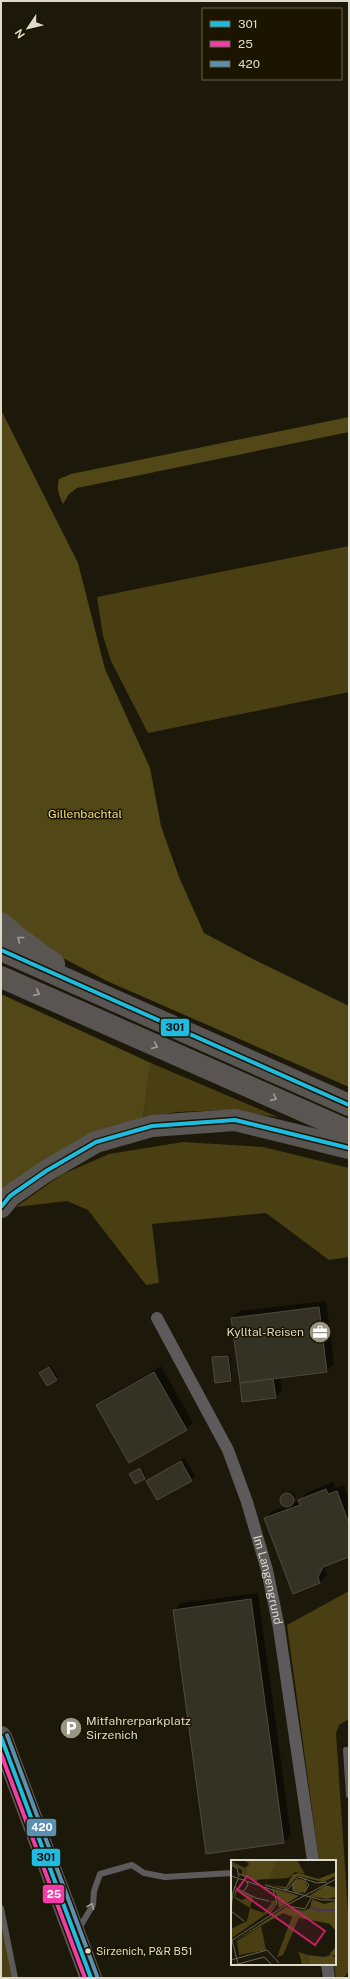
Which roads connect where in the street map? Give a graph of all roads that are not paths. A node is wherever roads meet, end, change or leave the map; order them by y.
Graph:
1 (1, 923) edge
2 (1, 950) edge
3 (1, 977) edge
4 (97, 994) junction
5 (349, 1105) edge
6 (349, 1131) edge
7 (349, 1148) edge
8 (1, 1207) edge
9 (157, 1318) dead end
10 (1, 1737) edge
11 (346, 1750) dead end
12 (349, 1795) edge
13 (313, 1860) edge
14 (231, 1873) edge
15 (1, 1908) edge
16 (75, 1936) junction
17 (327, 1965) edge
18 (15, 1978) edge
19 (91, 1978) edge
20 (329, 1978) edge

4 -> 1 highway
2 - 4 highway
3 -> 6 highway
4 - 5 highway
7 - 8 highway
9 - 13 street, Im Langengrund
10 - 16 highway
11 - 12 lane
16 -> 14 lane
15 - 18 lane
16 - 19 highway
17 - 20 street

